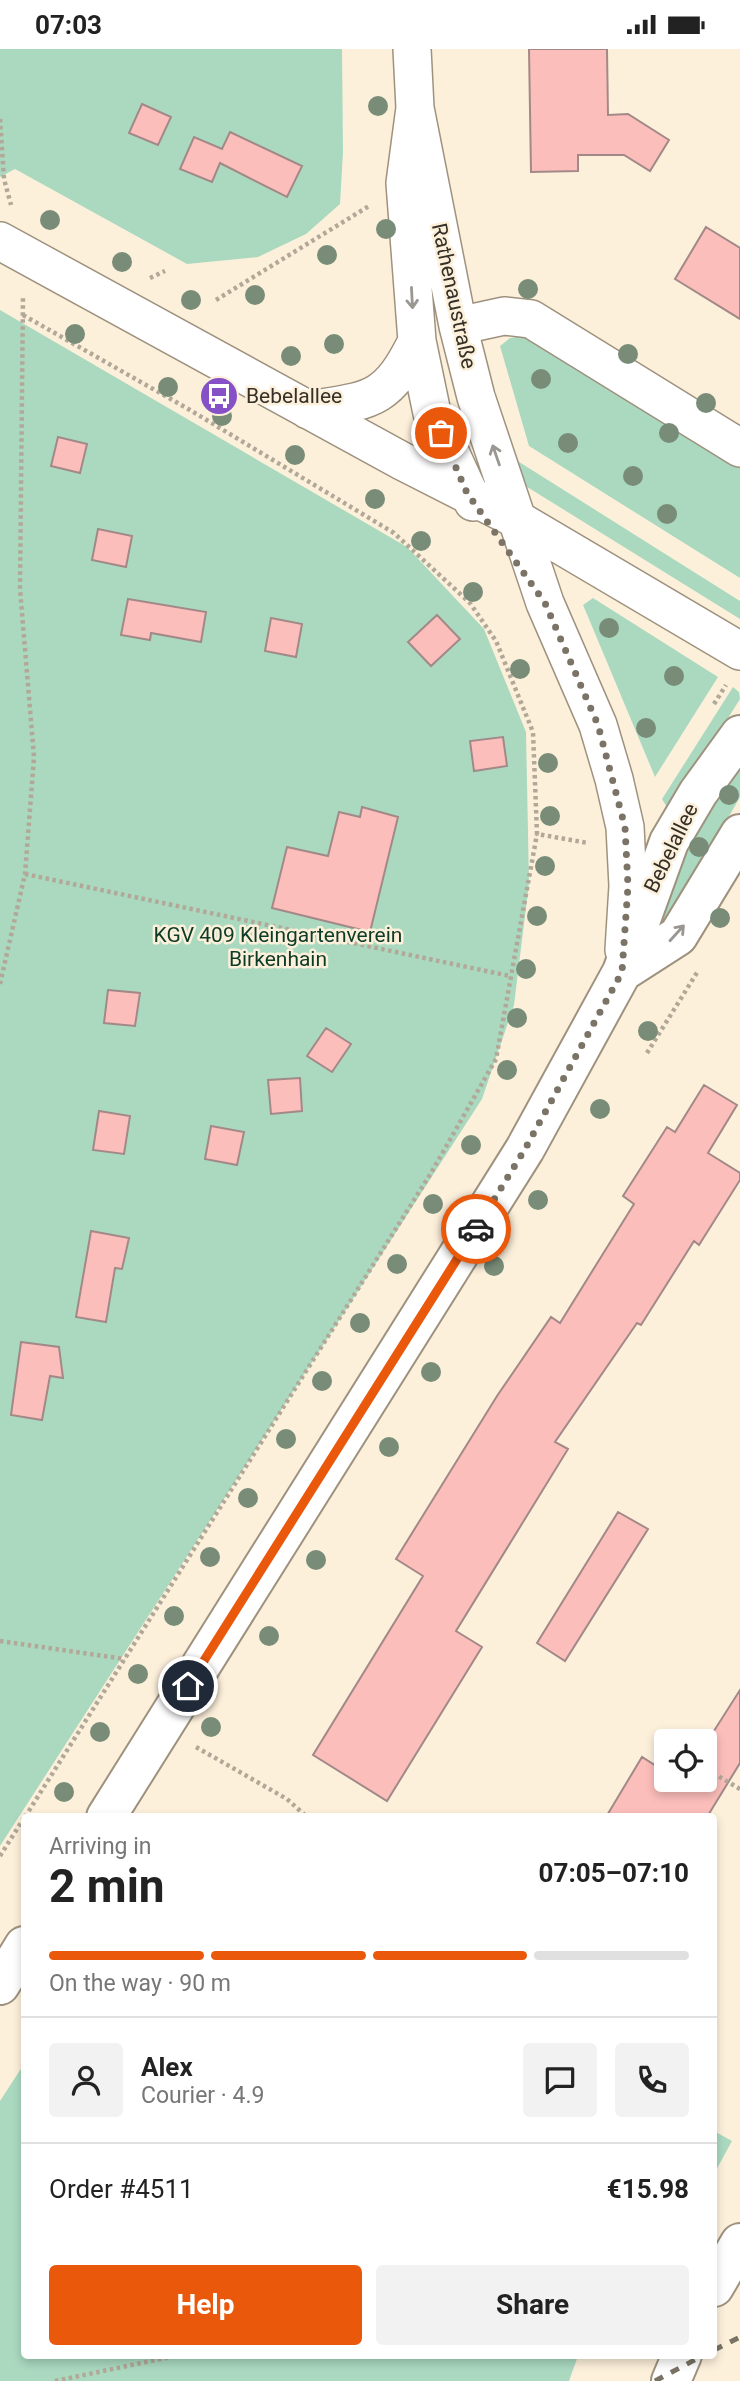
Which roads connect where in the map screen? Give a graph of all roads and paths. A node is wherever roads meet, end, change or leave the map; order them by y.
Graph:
1 (412, 49) edge
2 (415, 108) junction
3 (0, 120) edge
4 (405, 183) junction
5 (12, 247) edge
6 (216, 300) dead end
7 (23, 315) junction
8 (458, 326) junction
9 (417, 341) junction
10 (308, 410) junction
11 (740, 448) edge
12 (467, 493) junction
13 (518, 520) junction
14 (545, 603) junction
15 (735, 665) edge
16 (708, 713) dead end
17 (740, 735) edge
18 (625, 827) junction
19 (537, 834) junction
20 (740, 835) edge
21 (25, 874) junction
22 (704, 961) dead end
23 (622, 972) junction
24 (510, 976) junction
25 (0, 984) edge
26 (647, 1053) dead end
27 (0, 1641) edge
28 (125, 1659) junction
29 (161, 1728) junction
30 (717, 1775) edge
31 (740, 1789) edge
32 (28, 1813) edge
33 (108, 1813) edge
34 (303, 1813) edge
35 (21, 1823) edge
36 (0, 1856) edge
37 (21, 1951) edge
38 (0, 1985) edge
39 (740, 2243) edge
40 (717, 2282) edge
41 (161, 2359) edge
42 (680, 2359) edge
43 (55, 2381) edge
44 (671, 2381) edge

1 - 2 street, Rathenaustraße
2 - 4 street, Rathenaustraße
2 - 8 street, Rathenaustraße
3 - 5 path
4 - 6 path
4 -> 9 street, Rathenaustraße
5 - 7 path
5 - 10 street
7 - 19 path
7 - 21 path
8 - 11 street
13 -> 8 street, Rathenaustraße
9 - 10 street
9 - 12 street, Rathenaustraße
10 - 12 street
12 - 13 street
12 - 14 street, Rathenaustraße
13 - 14 street, Rathenaustraße
13 - 15 street
14 - 18 street
15 - 16 path
17 - 23 street, Bebelallee
18 - 19 path
18 - 23 street
19 - 24 path
23 -> 20 street, Bebelallee
21 - 24 path
21 - 25 path
22 - 26 path
23 - 29 street, Bebelallee
24 - 28 path
27 - 28 path
28 - 32 path
29 - 33 street, Bebelallee
29 - 34 path
30 - 31 path
35 - 36 path
37 - 38 street
39 - 40 street
41 - 43 path
42 - 44 street

